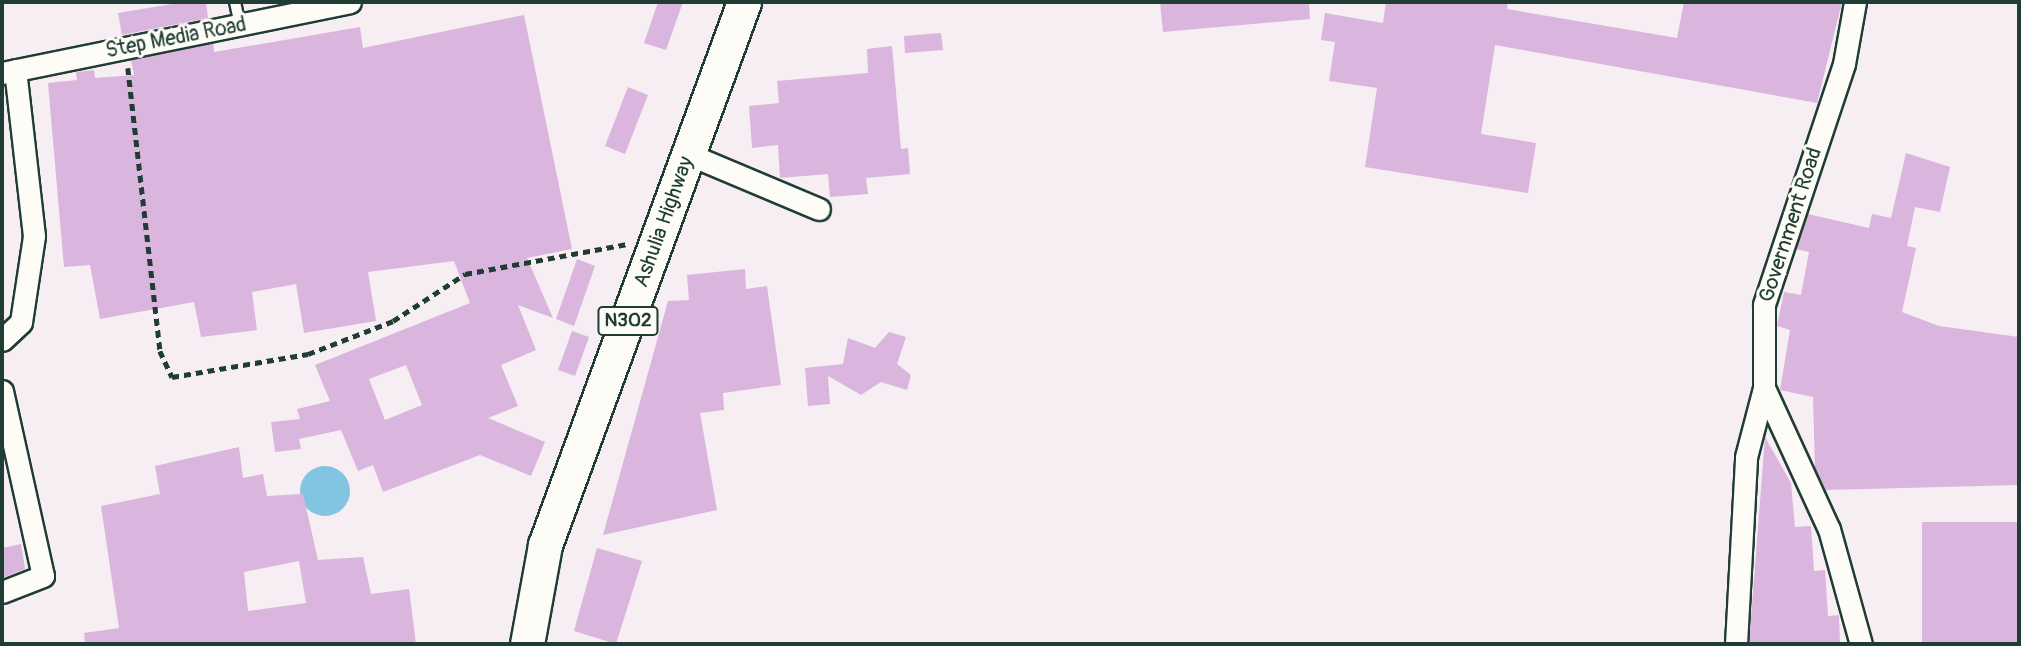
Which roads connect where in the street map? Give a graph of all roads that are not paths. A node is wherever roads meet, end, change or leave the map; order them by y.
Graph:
1 (235, 2) edge
2 (350, 2) edge
3 (744, 2) edge
4 (1855, 2) edge
5 (240, 25) junction
6 (8, 72) edge
7 (688, 154) junction
8 (818, 209) dead end
9 (2, 340) edge
10 (1764, 388) junction
11 (2, 391) edge
12 (2, 592) edge
13 (527, 644) edge
14 (1736, 644) edge
15 (1861, 644) edge

1 - 5 lane
2 - 5 street, Step Media Road
3 - 7 highway, Ashulia Highway / N302
4 - 10 street, Government Road
5 - 6 street, Step Media Road
6 - 9 street
7 - 8 street
7 - 13 highway, Ashulia Highway / N302
10 - 14 street
10 - 15 street, Government Road
11 - 12 street

